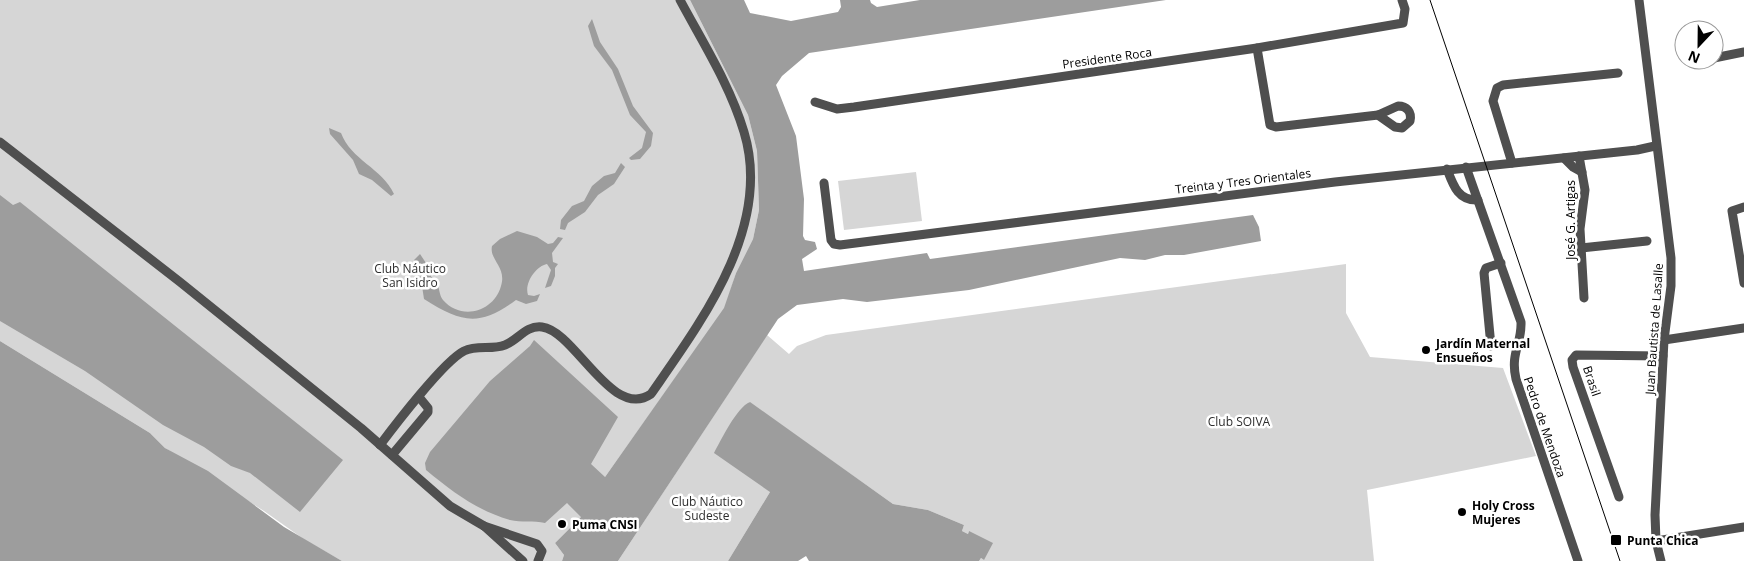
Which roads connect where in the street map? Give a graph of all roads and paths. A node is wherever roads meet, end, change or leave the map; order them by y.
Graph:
1 (680, 0) edge
2 (1402, 0) edge
3 (1639, 0) edge
4 (1257, 48) junction
5 (1744, 52) edge
6 (1724, 56) edge
7 (1618, 73) dead end
8 (815, 102) dead end
9 (1378, 115) dead end
10 (0, 142) edge
11 (1655, 146) junction
12 (1578, 156) junction
13 (1564, 158) junction
14 (1512, 163) junction
15 (1466, 167) junction
16 (1447, 169) junction
17 (1582, 172) junction
18 (824, 183) dead end
19 (1478, 200) junction
20 (1744, 207) edge
21 (1647, 242) dead end
22 (1581, 248) junction
23 (1501, 263) junction
24 (1744, 283) edge
25 (1584, 298) dead end
26 (1744, 328) edge
27 (1664, 340) junction
28 (1491, 346) dead end
29 (1663, 356) junction
30 (419, 397) junction
31 (380, 445) junction
32 (392, 455) junction
33 (1619, 497) dead end
34 (484, 526) junction
35 (1744, 527) edge
36 (1656, 541) junction
37 (1576, 557) edge
38 (523, 561) edge
39 (538, 561) edge
40 (1661, 561) edge

1 - 30 street
2 - 4 street, Presidente Roca
3 - 11 street, Juan Bautista de Lasalle
4 - 8 street, Presidente Roca
4 - 9 street
5 - 6 street
7 - 14 street
10 - 31 street
11 - 12 street, Treinta y Tres Orientales
11 - 27 street, Juan Bautista de Lasalle
12 - 13 street, Treinta y Tres Orientales
12 - 17 street, José G. Artigas
13 - 14 street, Treinta y Tres Orientales
13 - 17 street, José G. Artigas
14 - 15 street, Treinta y Tres Orientales
15 - 16 street, Treinta y Tres Orientales
15 - 19 street, Pedro de Mendoza
16 - 18 street, Treinta y Tres Orientales
16 - 19 street
17 - 22 street, José G. Artigas
19 - 23 street, Pedro de Mendoza
20 - 24 street
21 - 22 street
22 - 25 street, José G. Artigas
23 - 28 street
23 - 37 street, Pedro de Mendoza
26 - 27 street
27 - 29 street, Juan Bautista de Lasalle
29 - 33 street, Brasil
29 - 36 street, Juan Bautista de Lasalle
30 - 31 street
30 - 32 street
31 - 32 street
32 - 34 street
34 - 38 street
34 - 39 street
35 - 36 street
36 - 40 street, Juan Bautista de Lasalle

